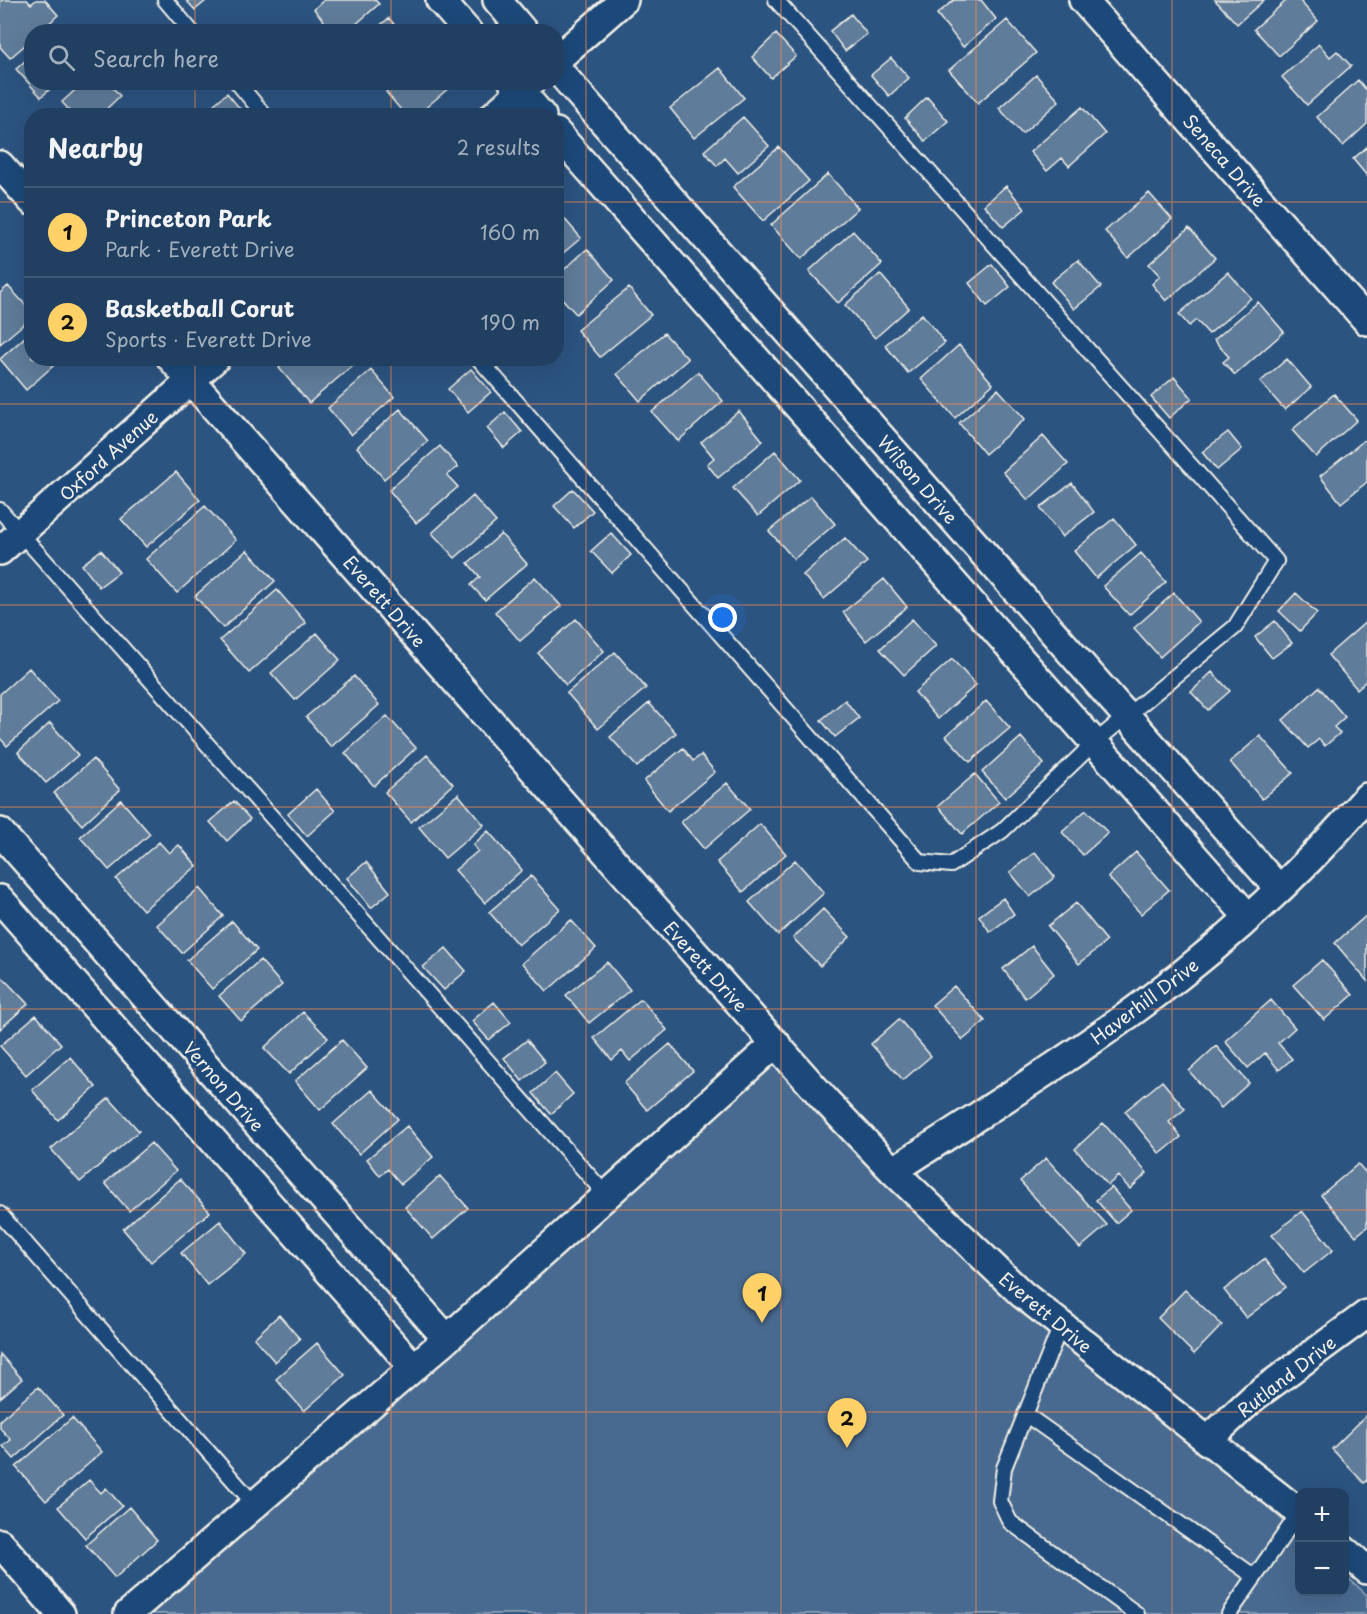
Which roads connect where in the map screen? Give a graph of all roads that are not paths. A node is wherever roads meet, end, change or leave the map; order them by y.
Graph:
1 (165, 0) edge
2 (440, 0) edge
3 (496, 0) edge
4 (624, 0) edge
5 (776, 0) edge
6 (1083, 0) edge
7 (185, 24) edge
8 (461, 24) edge
9 (517, 24) edge
10 (564, 53) edge
11 (564, 77) edge
12 (244, 90) edge
13 (516, 90) edge
14 (524, 90) edge
15 (258, 108) edge
16 (500, 108) edge
17 (537, 108) edge
18 (564, 141) edge
19 (0, 165) edge
20 (24, 192) edge
21 (1367, 321) edge
22 (178, 366) edge
23 (207, 366) edge
24 (485, 366) edge
25 (190, 381) junction
26 (0, 510) edge
27 (21, 533) junction
28 (0, 551) edge
29 (1126, 716) junction
30 (1095, 742) junction
31 (1367, 797) edge
32 (0, 832) edge
33 (1280, 890) junction
34 (0, 899) edge
35 (1248, 917) junction
36 (776, 1043) junction
37 (893, 1171) junction
38 (607, 1196) junction
39 (0, 1214) edge
40 (1367, 1314) edge
41 (1061, 1325) junction
42 (447, 1339) junction
43 (414, 1368) junction
44 (1025, 1414) junction
45 (1207, 1441) junction
46 (255, 1506) junction
47 (1295, 1510) edge
48 (1295, 1519) edge
49 (0, 1543) edge
50 (1349, 1554) edge
51 (1367, 1569) edge
52 (1255, 1577) junction
53 (61, 1614) edge
54 (128, 1614) edge
55 (1137, 1614) edge
56 (1229, 1614) edge

1 - 7 lane
2 - 8 street
3 - 9 street
4 - 10 street
5 - 29 lane
6 - 21 street, Seneca Drive
11 - 29 street, Wilson Drive
12 - 15 lane
13 - 16 street
14 - 17 street
18 - 30 street
19 - 20 street
22 - 25 street, Everett Drive
23 - 25 street, Oxford Avenue
24 - 30 lane
25 - 27 street, Oxford Avenue
25 - 36 street, Everett Drive
26 - 27 lane
27 - 28 street, Oxford Avenue
27 - 38 lane
29 - 30 lane
29 - 33 street, Wilson Drive
30 - 35 street
31 - 33 street, Haverhill Drive
32 - 42 street, Vernon Drive
33 - 35 street, Haverhill Drive
34 - 43 street
35 - 37 street, Haverhill Drive
36 - 37 street, Everett Drive
36 - 38 street
37 - 41 street, Everett Drive
38 - 42 street
39 - 46 lane
40 - 45 street, Rutland Drive
41 - 44 lane
41 - 45 street, Everett Drive
42 - 43 street
43 - 46 street
44 - 52 lane
44 - 55 lane
45 - 47 street, Everett Drive
46 - 54 street
48 - 52 lane
49 - 53 street
50 - 51 street
52 - 56 lane

